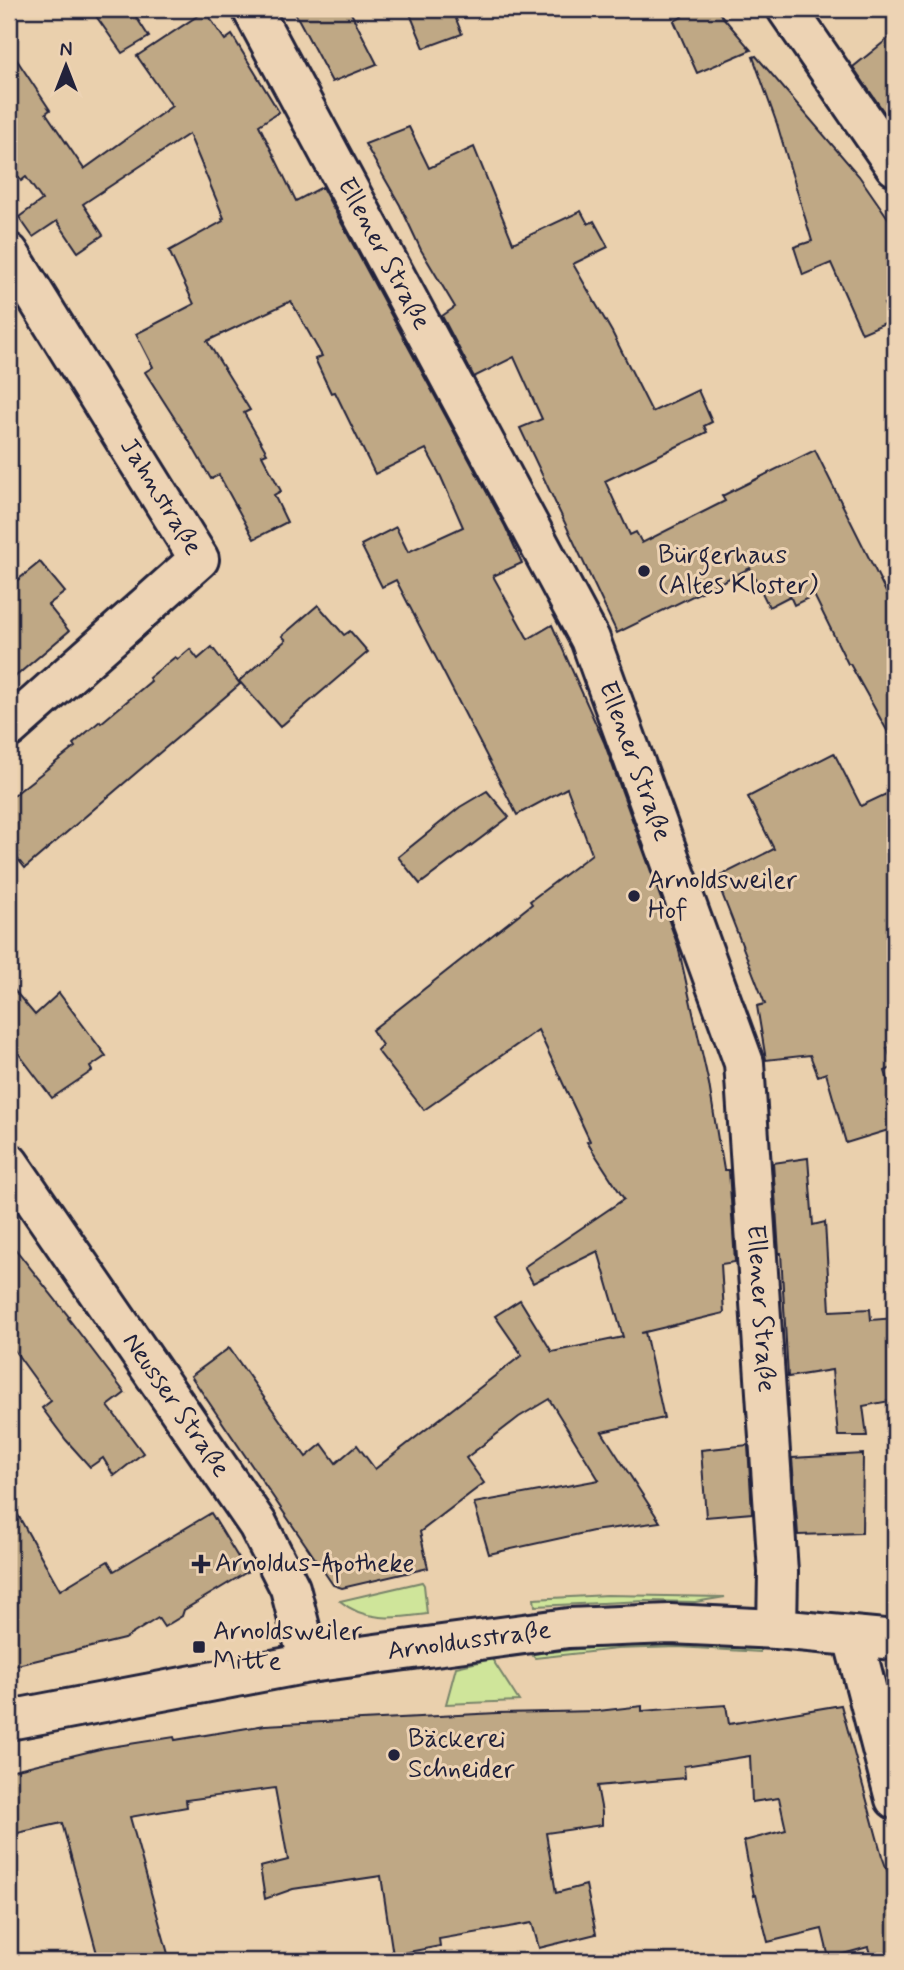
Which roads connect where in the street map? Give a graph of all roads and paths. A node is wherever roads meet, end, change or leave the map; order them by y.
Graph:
1 (252, 9) edge
2 (787, 9) edge
3 (895, 166) edge
4 (9, 253) edge
5 (9, 728) edge
6 (9, 1163) edge
7 (777, 1629) junction
8 (853, 1637) junction
9 (895, 1640) edge
10 (309, 1663) junction
11 (9, 1720) edge
12 (895, 1799) edge

1 - 7 street, Ellener Straße
2 - 3 street
4 - 5 street, Jahnstraße
6 - 10 street, Neusser Straße
7 - 8 street, Arnoldusstraße
7 - 10 street, Arnoldusstraße
8 - 9 street, Arnoldusstraße
8 - 12 street
10 - 11 street, Arnoldusstraße

